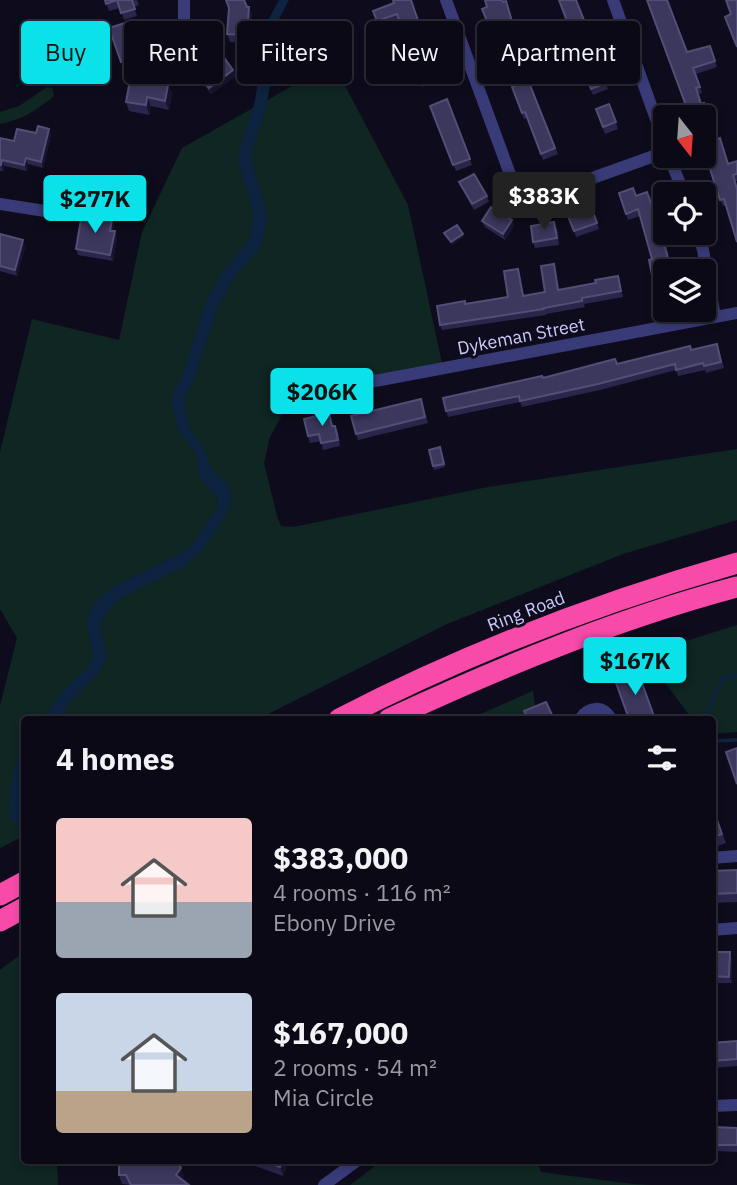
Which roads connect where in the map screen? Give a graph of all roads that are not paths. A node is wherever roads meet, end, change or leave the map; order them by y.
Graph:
1 (184, 0) edge
2 (446, 0) edge
3 (612, 0) edge
4 (184, 21) edge
5 (653, 111) edge
6 (653, 156) edge
7 (0, 204) edge
8 (45, 211) dead end
9 (737, 313) edge
10 (716, 317) edge
11 (688, 322) edge
12 (310, 383) dead end
13 (737, 563) edge
14 (731, 589) edge
15 (345, 716) edge
16 (395, 716) edge
17 (582, 716) edge
18 (608, 716) edge
19 (737, 856) edge
20 (716, 858) edge
21 (21, 884) edge
22 (0, 895) edge
23 (21, 910) edge
24 (0, 921) edge
25 (737, 928) edge
26 (716, 930) edge
27 (737, 1105) edge
28 (716, 1106) edge
29 (353, 1164) edge
30 (324, 1185) edge

1 - 4 street
2 - 6 street
3 - 5 street
7 - 8 street
9 - 10 street, Dykeman Street
11 - 12 street, Dykeman Street
13 - 15 highway, Ring Road
14 - 16 highway
17 - 18 street
19 - 20 street
21 - 22 highway
23 - 24 highway
25 - 26 street
27 - 28 street
29 - 30 street

